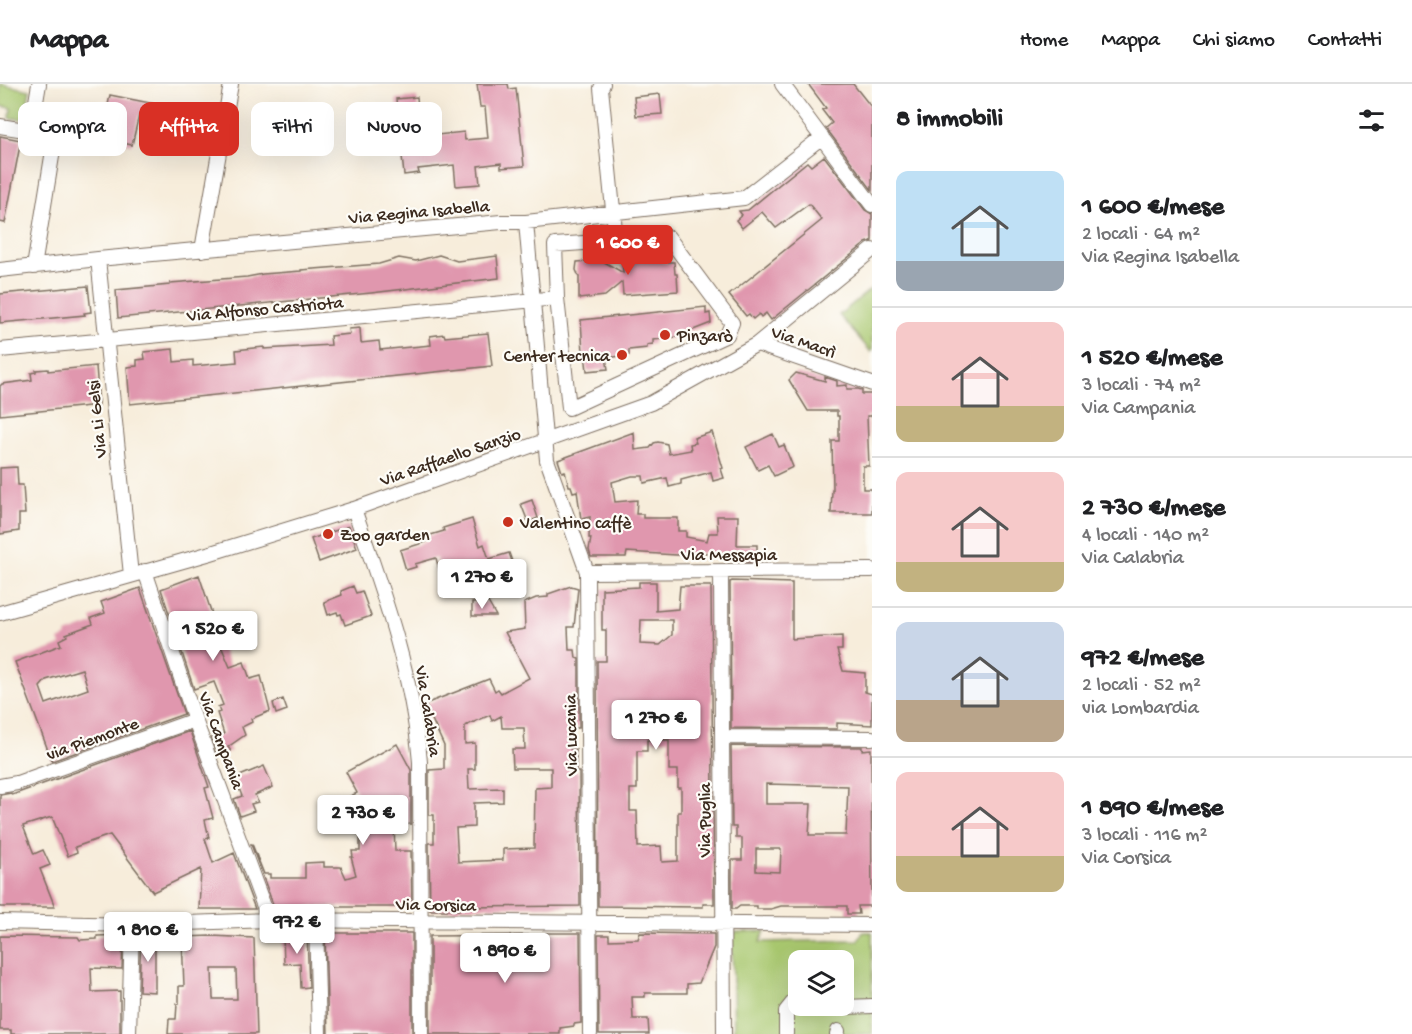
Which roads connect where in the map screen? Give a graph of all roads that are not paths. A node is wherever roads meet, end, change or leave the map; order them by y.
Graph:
1 (39, 84) edge
2 (231, 84) edge
3 (782, 84) edge
4 (602, 85) edge
5 (36, 102) edge
6 (0, 126) edge
7 (18, 129) edge
8 (822, 137) junction
9 (52, 156) edge
10 (872, 205) edge
11 (614, 213) junction
12 (526, 222) junction
13 (616, 240) junction
14 (202, 250) junction
15 (872, 250) edge
16 (98, 259) junction
17 (34, 267) junction
18 (0, 270) edge
19 (557, 298) junction
20 (533, 301) junction
21 (106, 341) junction
22 (757, 344) junction
23 (0, 350) edge
24 (872, 384) edge
25 (604, 391) junction
26 (614, 417) junction
27 (545, 442) junction
28 (354, 509) junction
29 (872, 570) edge
30 (145, 571) junction
31 (587, 572) junction
32 (722, 572) junction
33 (131, 574) junction
34 (0, 613) edge
35 (195, 720) junction
36 (722, 737) junction
37 (872, 738) edge
38 (0, 786) edge
39 (269, 920) junction
40 (316, 921) junction
41 (0, 922) edge
42 (420, 922) junction
43 (590, 924) junction
44 (132, 925) junction
45 (722, 925) junction
46 (872, 925) edge
47 (872, 1006) edge
48 (854, 1007) edge
49 (788, 1008) edge
50 (129, 1034) edge
51 (319, 1034) edge
52 (421, 1034) edge
53 (590, 1034) edge
54 (724, 1034) edge
55 (786, 1034) edge

1 - 5 street
2 - 14 street
3 - 8 street
4 - 11 street
6 - 7 street
8 - 10 street
8 - 11 street, Via Regina Isabella
9 - 17 street
11 - 12 street, Via Regina Isabella
11 - 13 street
12 - 14 street, Via Regina Isabella
12 - 20 street, Via Lucania
13 - 19 street
13 - 25 street
14 - 16 street, Via Regina Isabella
15 - 22 street, Via Raffaello Sanzio
16 - 17 street, Via Regina Isabella
16 - 21 street, Via Li Gelsi
17 - 18 street, Via Regina Isabella
19 - 20 street, Via Alfonso Castriota
19 - 25 street
20 - 21 street, Via Alfonso Castriota
20 - 27 street, Via Lucania
21 - 23 street, Via Alfonso Castriota
21 - 33 street, Via Li Gelsi
22 - 24 street, Via Macrì
22 - 26 street, Via Raffaello Sanzio
25 - 26 street
26 - 27 street, Via Raffaello Sanzio
27 - 28 street, Via Raffaello Sanzio
27 - 31 street, Via Lucania
28 - 30 street, Via Raffaello Sanzio
28 - 42 street, Via Calabria
29 - 32 street, Via Messapia
30 - 33 street, Via Raffaello Sanzio
30 - 35 street, Via Campania
31 - 32 street, Via Messapia
31 - 43 street, Via Lucania
32 - 36 street, Via Puglia
33 - 34 street, Via Raffaello Sanzio
35 - 38 street, via Piemonte
35 - 39 street, Via Campania
36 - 37 street
36 - 45 street, Via Puglia
39 - 40 street, Via Corsica
39 - 44 street, Via Corsica
40 - 42 street, Via Corsica
40 - 51 street
41 - 44 street, Via Corsica
42 - 43 street, Via Corsica
42 - 52 street, Via Calabria
43 - 45 street, Via Corsica
43 - 53 street, Via Lucania
44 - 50 street
45 - 46 street, Via Corsica
45 - 54 street, Via Puglia
47 - 48 street
49 - 55 street

